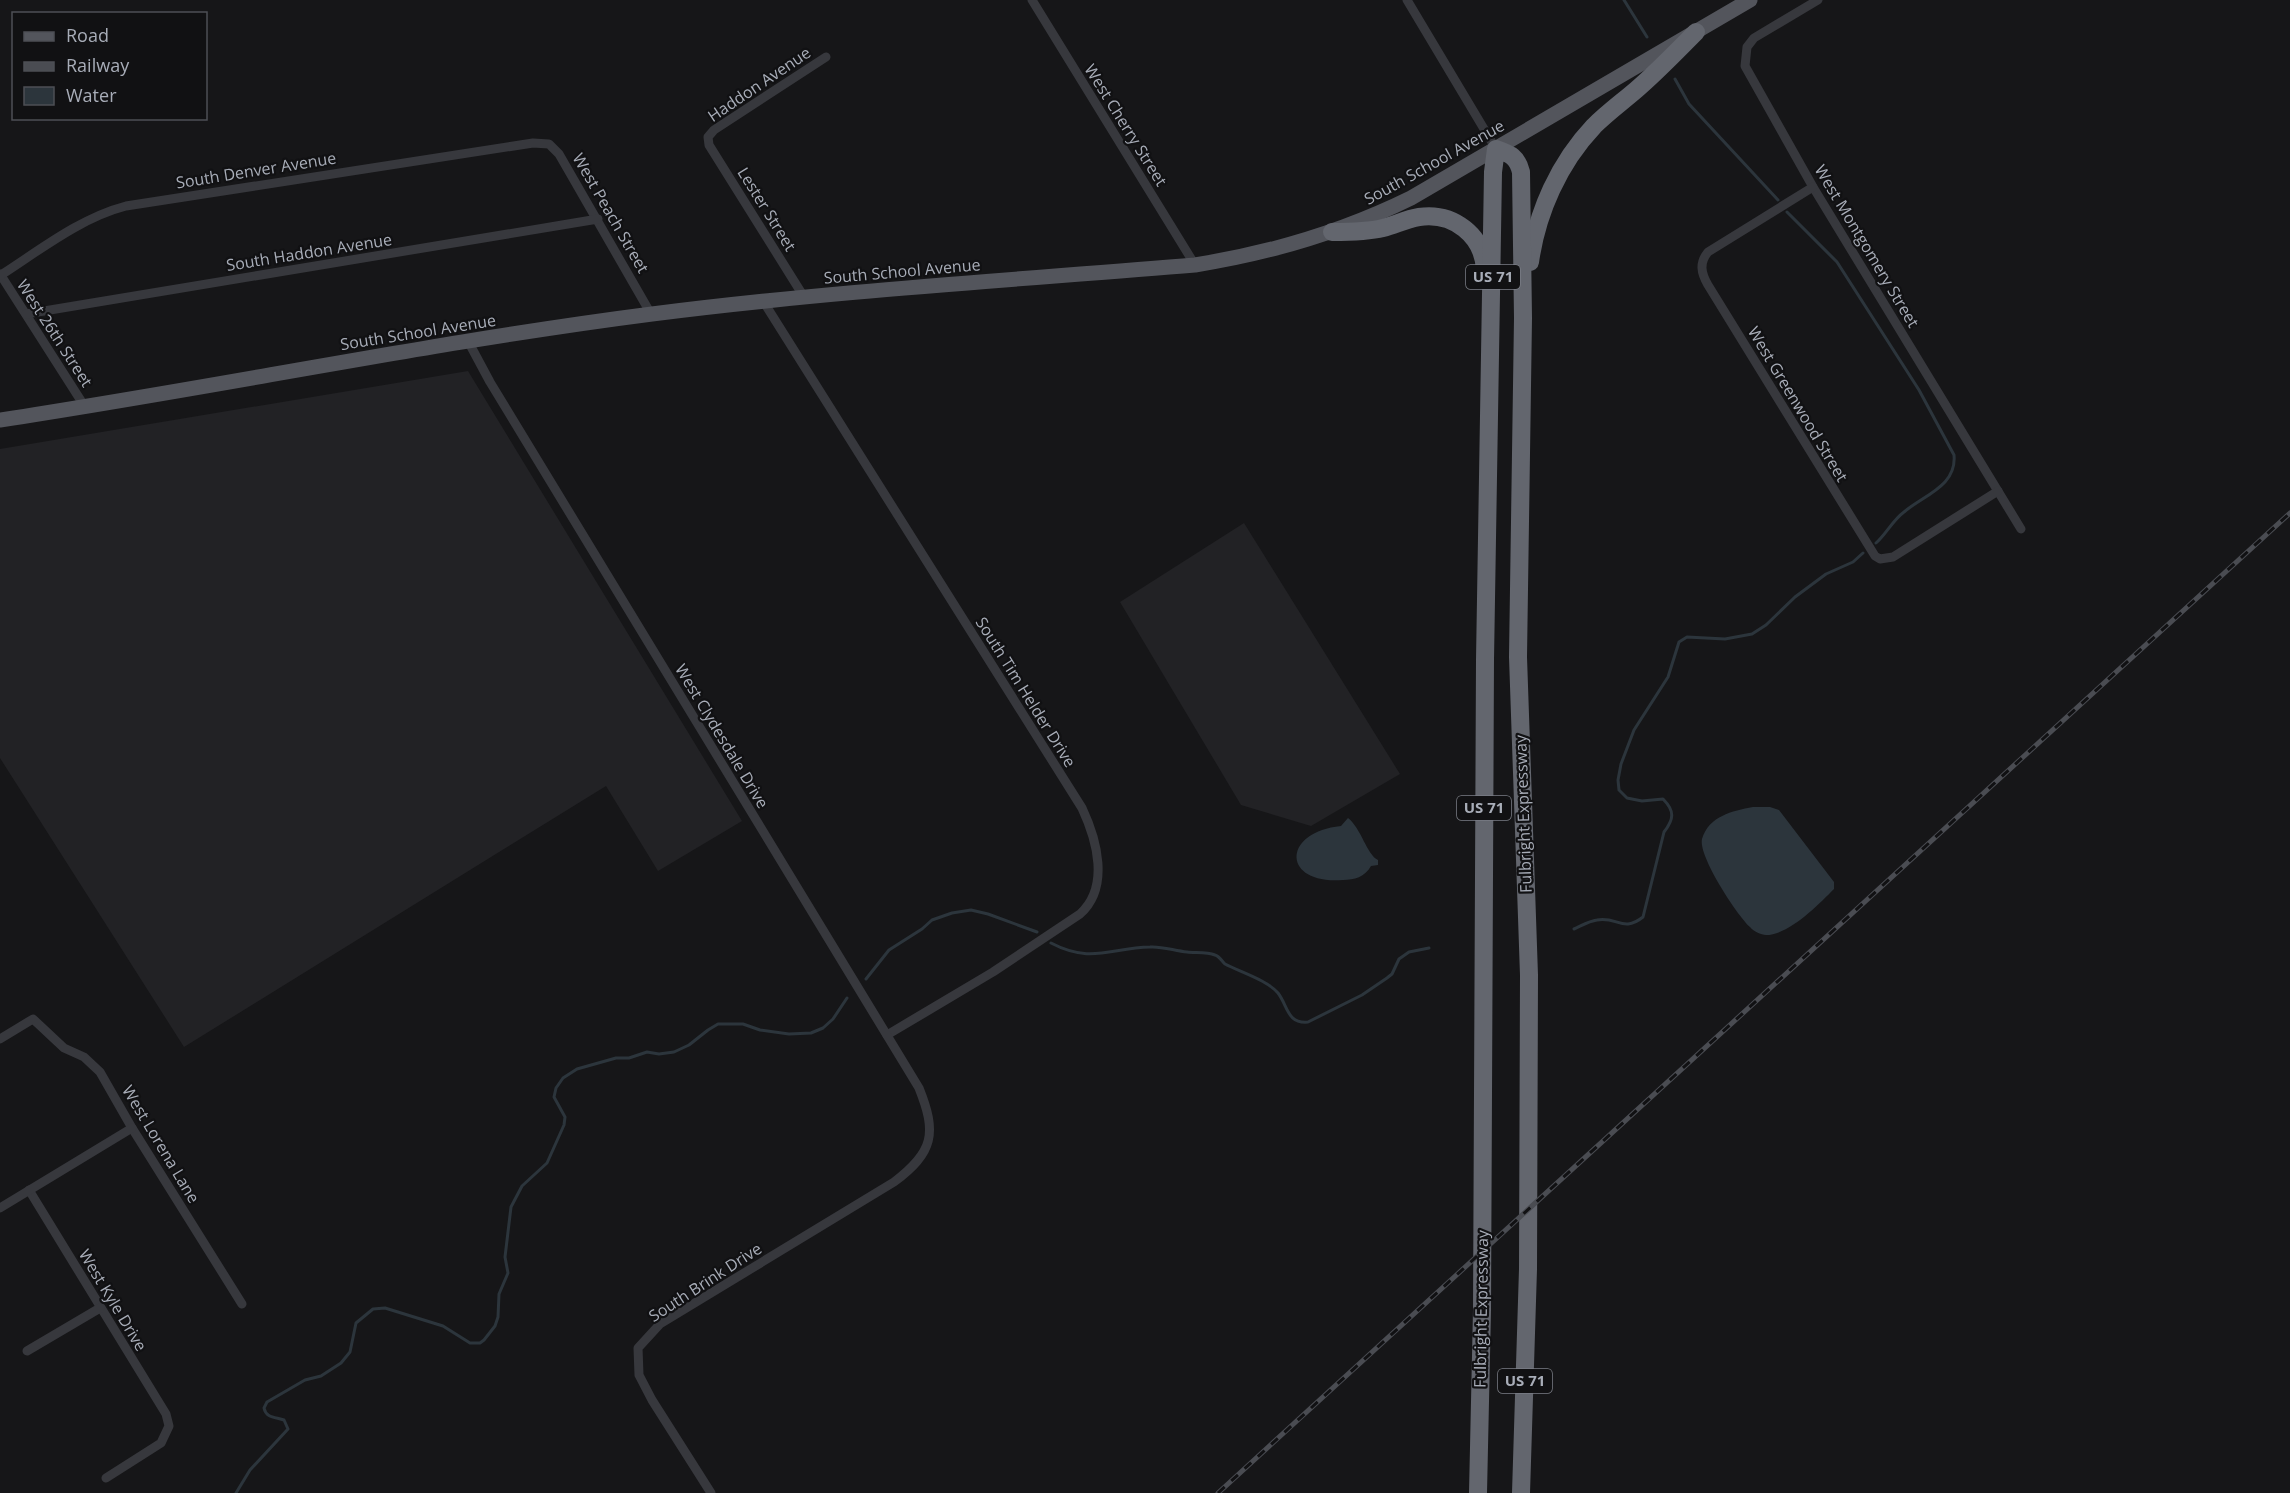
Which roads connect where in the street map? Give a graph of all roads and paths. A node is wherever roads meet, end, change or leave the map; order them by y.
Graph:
1 (1032, 0) edge
2 (1407, 0) edge
3 (1750, 0) edge
4 (1818, 0) edge
5 (1696, 32) junction
6 (826, 57) dead end
7 (708, 137) joint
8 (533, 143) joint
9 (1496, 149) junction
10 (1813, 187) junction
11 (598, 219) junction
12 (1332, 232) junction
13 (1195, 265) junction
14 (0, 275) edge
15 (804, 297) junction
16 (763, 301) junction
17 (26, 314) junction
18 (651, 314) junction
19 (1522, 318) junction
20 (468, 341) junction
21 (1489, 404) junction
22 (85, 407) junction
23 (0, 420) edge
24 (1998, 491) junction
25 (2021, 529) dead end
26 (887, 1035) junction
27 (0, 1040) edge
28 (132, 1128) junction
29 (926, 1151) joint
30 (29, 1190) junction
31 (0, 1208) edge
32 (242, 1304) dead end
33 (100, 1308) junction
34 (27, 1351) dead end
35 (106, 1478) dead end
36 (711, 1493) edge
37 (1478, 1493) edge
38 (1521, 1493) edge

1 - 13 street, West Cherry Street
2 - 9 street
3 - 5 main road, South School Avenue
4 - 10 street, West Montgomery Street
5 - 9 main road, South School Avenue
5 - 19 highway
6 - 7 street, Haddon Avenue
7 - 15 street, Lester Street
8 - 11 street, West Peach Street
8 - 14 street, South Denver Avenue
9 - 12 main road, South School Avenue
9 - 19 highway, Fulbright Expressway
9 - 21 highway, US 71
10 - 24 street, West Montgomery Street
10 - 24 street, West Greenwood Street
11 - 17 street, South Haddon Avenue
11 - 18 street, West Peach Street
12 - 13 main road, South School Avenue
12 - 21 highway
13 - 15 main road, South School Avenue
14 - 17 street, West 26th Street
15 - 16 main road, South School Avenue
16 - 18 main road, South School Avenue
16 - 26 street, South Tim Helder Drive
17 - 22 street, West 26th Street
18 - 20 main road, South School Avenue
19 - 38 highway, Fulbright Expressway / US 71
20 - 22 main road, South School Avenue
20 - 26 street, West Clydesdale Drive
21 - 37 highway, Fulbright Expressway / US 71
22 - 23 main road, South School Avenue
24 - 25 street, West Montgomery Street
26 - 29 street, West Clydesdale Drive
27 - 28 street, West Lorena Lane
28 - 30 street
28 - 32 street, West Lorena Lane
29 - 36 street, South Brink Drive
30 - 31 street
30 - 33 street, West Kyle Drive
33 - 34 street
33 - 35 street, West Kyle Drive

